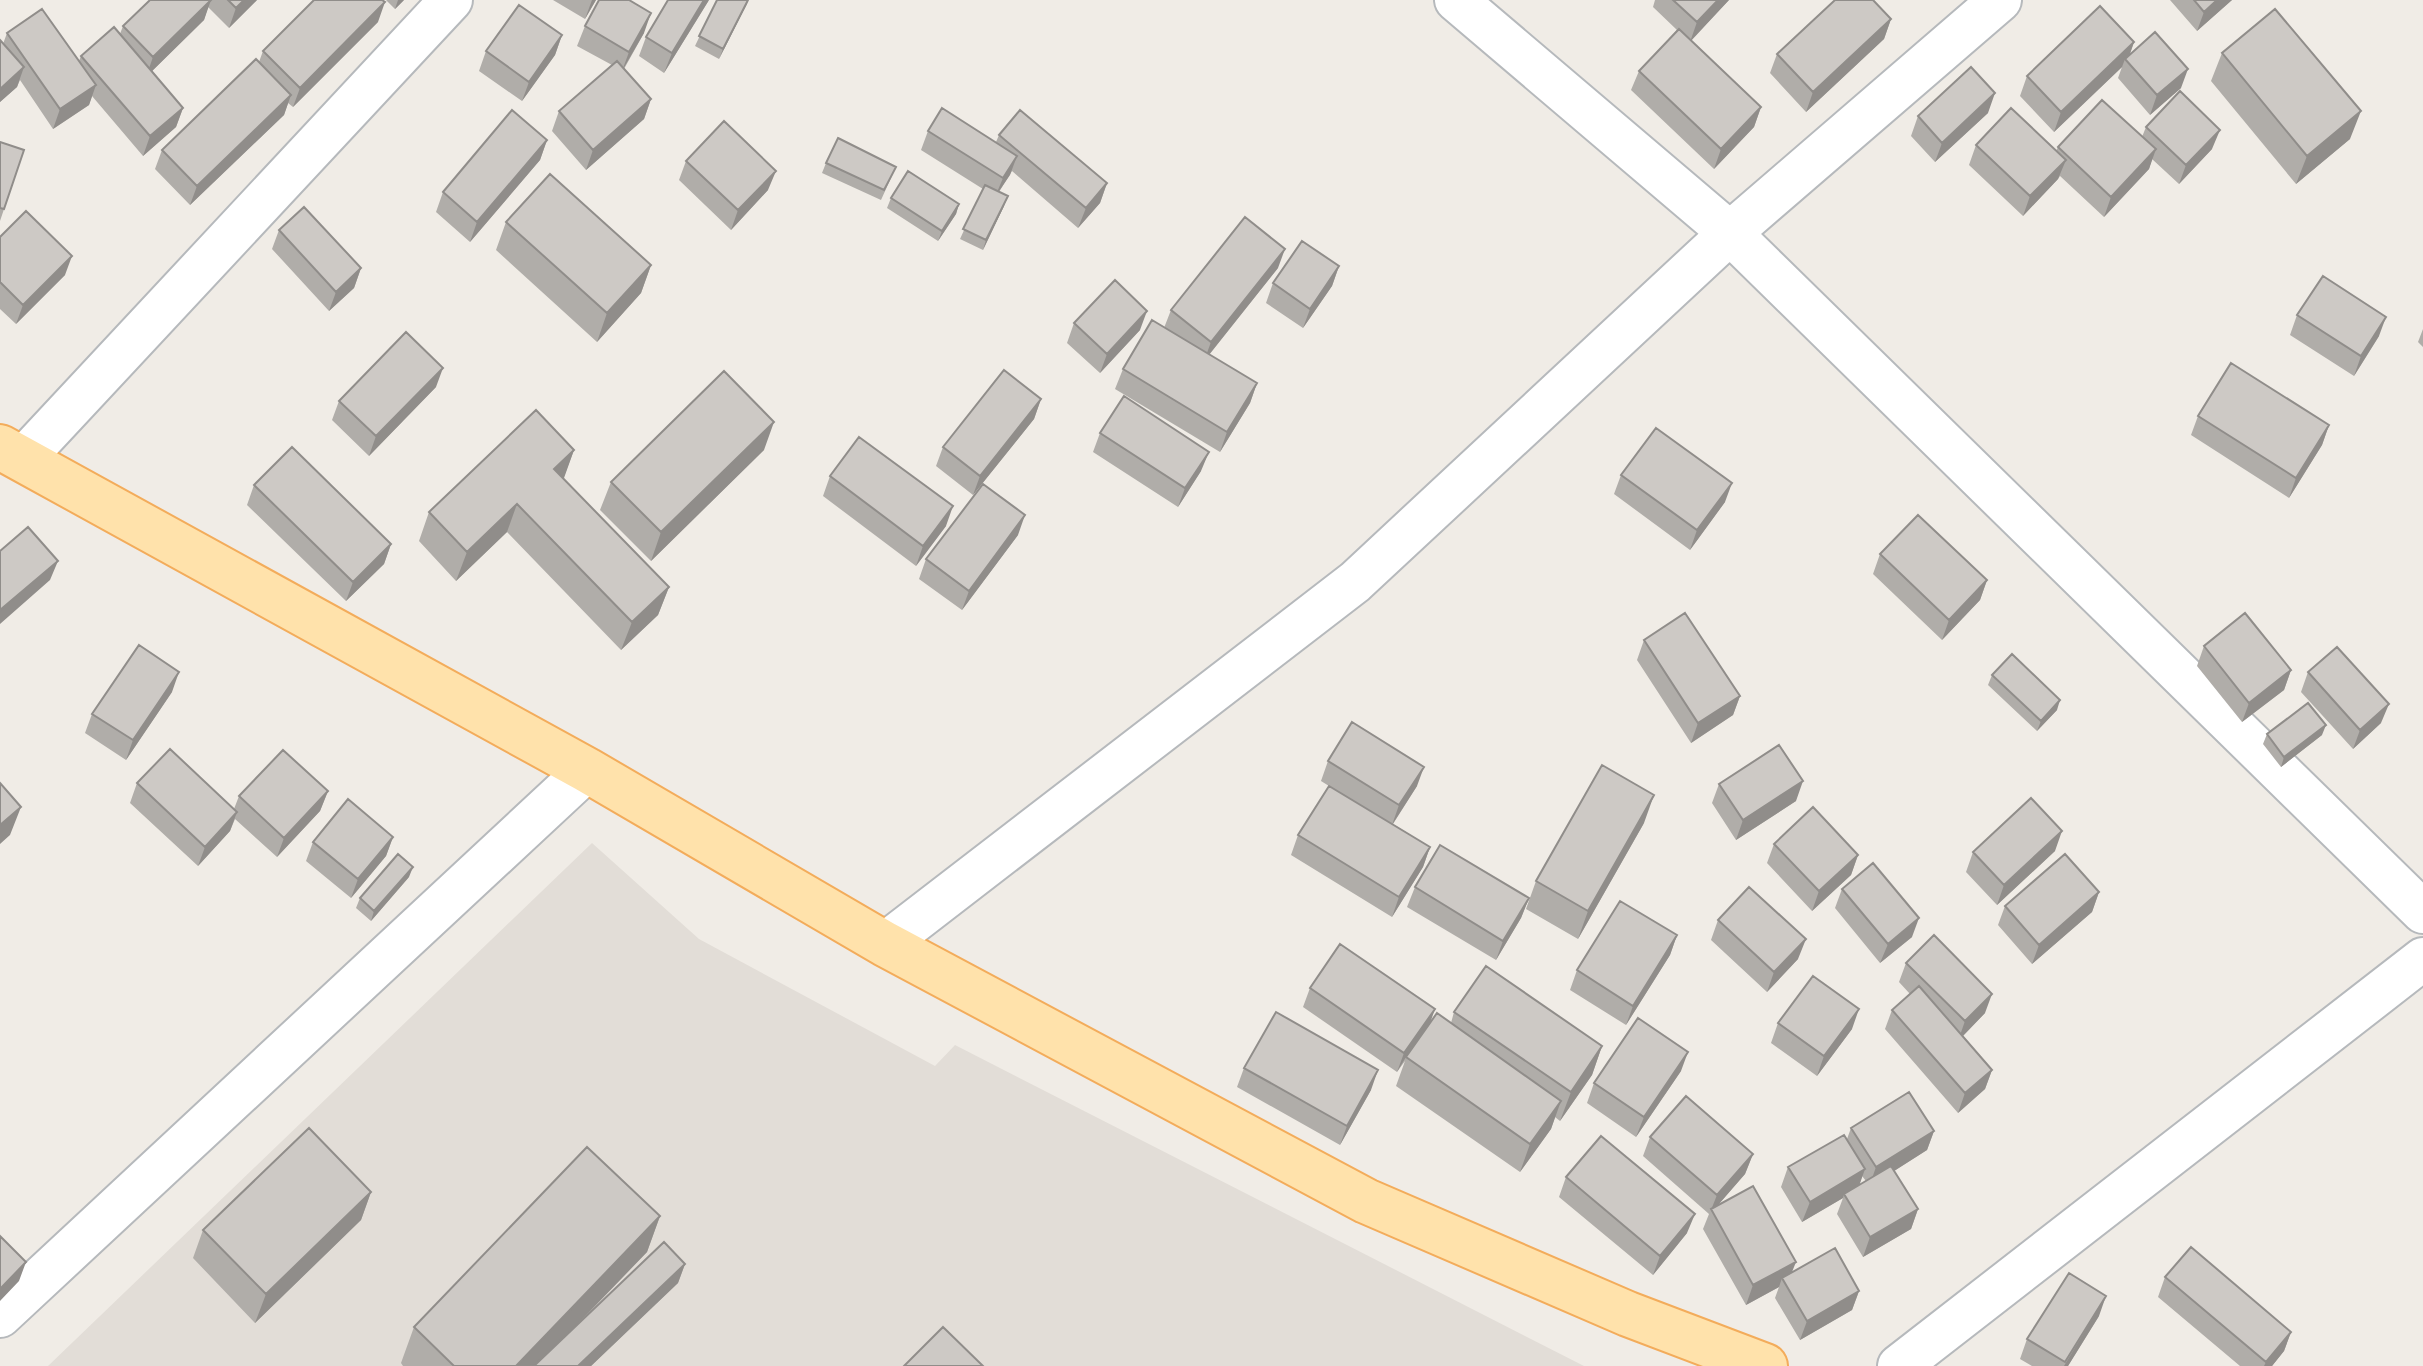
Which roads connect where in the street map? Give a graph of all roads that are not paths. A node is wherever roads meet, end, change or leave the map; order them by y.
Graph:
1 (451, 0) edge
2 (1456, 0) edge
3 (2000, 0) edge
4 (1730, 233) junction
5 (12, 453) edge
6 (587, 770) junction
7 (2423, 912) edge
8 (885, 944) junction
9 (2423, 959) edge
10 (0, 1316) edge
11 (1765, 1366) edge
12 (1899, 1366) edge

1 - 5 street
2 - 4 street
3 - 4 street
4 - 7 street
4 - 8 street
5 - 6 main road
6 - 8 main road
6 - 10 street
8 - 11 main road
9 - 12 street

